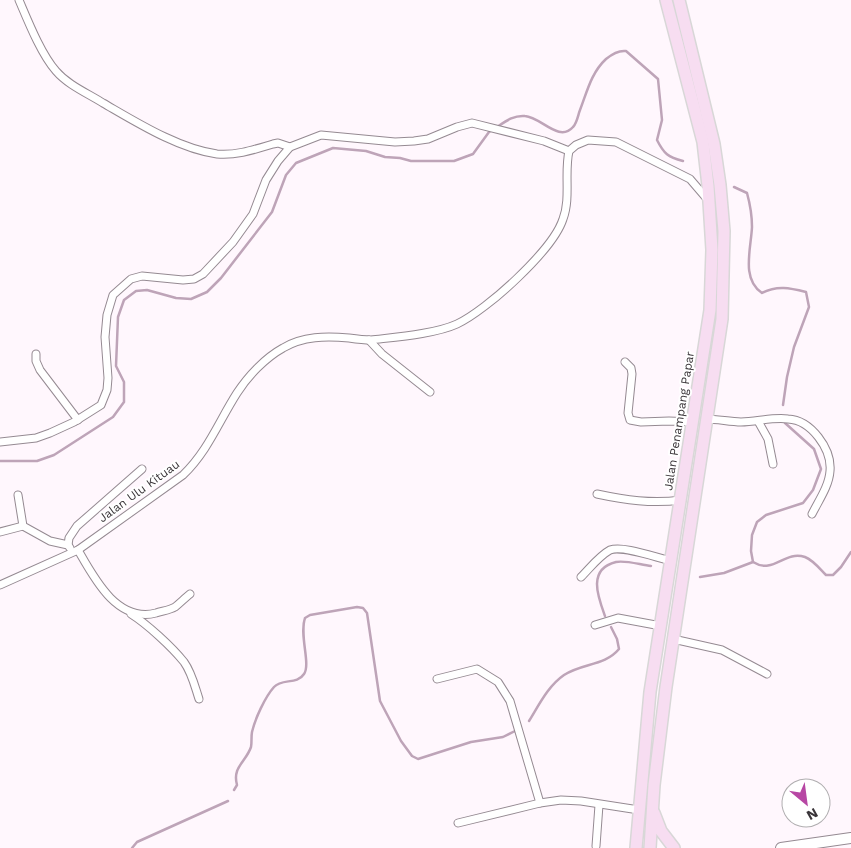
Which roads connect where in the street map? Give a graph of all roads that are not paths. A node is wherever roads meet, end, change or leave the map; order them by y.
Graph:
1 (19, 0) edge
2 (666, 0) edge
3 (679, 0) edge
4 (290, 147) junction
5 (569, 151) junction
6 (706, 168) junction
7 (690, 179) junction
8 (709, 201) junction
9 (369, 340) junction
10 (36, 354) dead end
11 (625, 362) dead end
12 (430, 392) dead end
13 (706, 418) junction
14 (78, 420) junction
15 (758, 421) junction
16 (693, 422) junction
17 (0, 442) edge
18 (773, 464) dead end
19 (142, 469) dead end
20 (598, 494) dead end
21 (18, 495) dead end
22 (681, 500) junction
23 (812, 514) dead end
24 (23, 526) junction
25 (0, 532) edge
26 (68, 545) junction
27 (76, 550) junction
28 (672, 561) junction
29 (581, 577) dead end
30 (0, 585) edge
31 (190, 594) dead end
32 (679, 600) junction
33 (120, 606) junction
34 (663, 612) junction
35 (595, 625) dead end
36 (661, 626) junction
37 (673, 639) junction
38 (767, 674) dead end
39 (437, 679) dead end
40 (199, 699) dead end
41 (540, 803) junction
42 (599, 805) junction
43 (653, 809) junction
44 (639, 810) junction
45 (458, 822) dead end
46 (851, 838) edge
47 (596, 846) dead end
48 (636, 848) edge
49 (650, 848) edge
50 (674, 848) edge
51 (781, 848) edge

1 - 4 street
2 - 6 main road, Jalan Penampang Papar
3 - 13 main road
4 - 5 street
4 - 14 street
5 - 7 street
5 - 9 street, Jalan Ulu Kituau
6 - 7 street
6 - 8 main road, Jalan Penampang Papar
7 - 8 street
8 - 16 main road, Jalan Penampang Papar
9 - 12 street
9 - 27 street, Jalan Ulu Kituau
10 - 14 street
11 - 16 street
13 - 15 street
13 - 32 main road
14 - 17 street
15 - 18 street
15 - 23 street
16 - 22 main road, Jalan Penampang Papar
19 - 26 street
20 - 22 street
21 - 24 street
22 - 28 main road, Jalan Penampang Papar
24 - 25 street
24 - 26 street
26 - 27 street
27 - 30 street, Jalan Ulu Kituau
27 - 33 street
28 - 29 street
28 - 34 main road, Jalan Penampang Papar
31 - 33 street
32 - 34 main road
32 - 37 main road
33 - 40 street
34 - 36 main road, Jalan Penampang Papar
35 - 36 street
36 - 44 main road, Jalan Penampang Papar
37 - 38 street
37 - 43 main road
39 - 41 street
41 - 42 street
41 - 45 street
42 - 44 street
42 - 47 street
43 - 49 main road
43 - 50 main road
44 - 48 main road, Jalan Penampang Papar
46 - 51 main road

